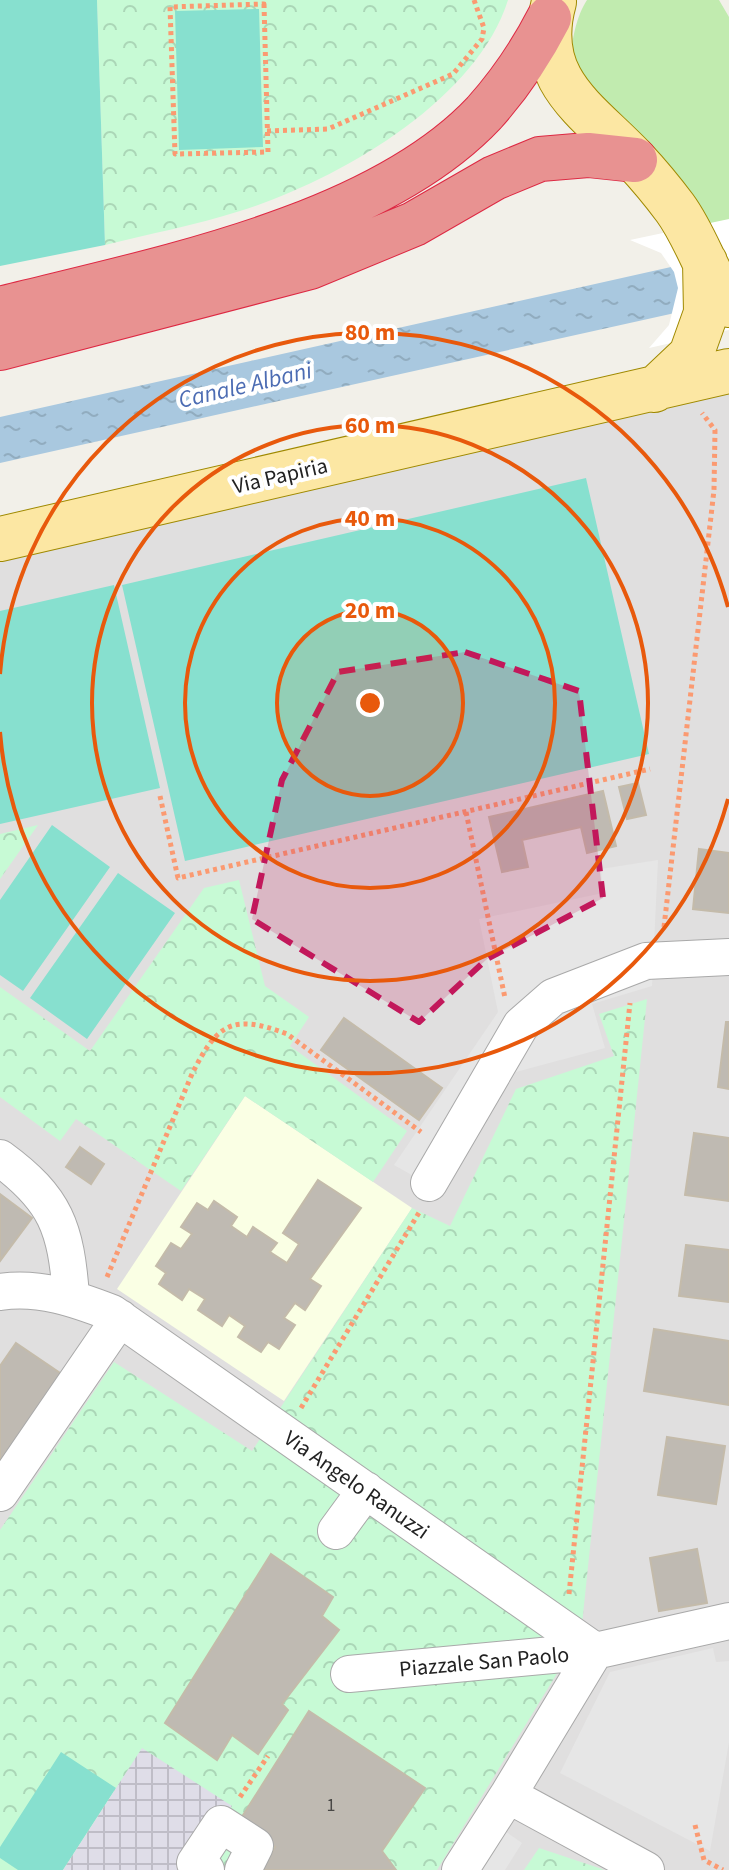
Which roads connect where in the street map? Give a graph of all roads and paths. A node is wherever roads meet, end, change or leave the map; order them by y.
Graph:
1 (474, 0) edge
2 (170, 3) edge
3 (552, 9) edge
4 (267, 131) junction
5 (635, 160) junction
6 (705, 260) junction
7 (729, 305) edge
8 (0, 309) edge
9 (0, 348) edge
10 (729, 371) edge
11 (667, 387) junction
12 (0, 539) edge
13 (650, 769) dead end
14 (160, 796) dead end
15 (466, 812) junction
16 (729, 957) edge
17 (647, 963) junction
18 (514, 1038) junction
19 (448, 1151) junction
20 (0, 1158) edge
21 (429, 1183) joint
22 (0, 1292) edge
23 (95, 1307) junction
24 (285, 1434) junction
25 (366, 1490) junction
26 (0, 1493) edge
27 (336, 1531) dead end
28 (729, 1621) edge
29 (565, 1630) junction
30 (595, 1651) junction
31 (349, 1674) dead end
32 (268, 1756) dead end
33 (508, 1795) junction
34 (221, 1824) junction
35 (695, 1825) dead end
36 (206, 1870) edge
37 (243, 1870) edge
38 (460, 1870) edge
39 (646, 1870) edge
40 (723, 1870) edge

1 - 4 path
2 - 4 path
2 - 4 path
3 - 5 main road
3 - 8 highway
5 - 6 main road
5 - 9 highway
6 - 7 main road
6 - 11 main road
10 - 11 main road, Via Papiria
11 - 12 main road, Via Papiria
11 - 17 path
13 - 15 path
14 - 15 path
15 - 18 path
16 - 17 street
17 - 18 street
17 - 29 path
18 - 19 street
19 - 21 street
19 - 23 path
20 - 23 street
21 - 24 path
22 - 23 street
23 - 24 street, Via Angelo Ranuzzi
23 - 26 street
24 - 25 street, Via Angelo Ranuzzi
25 - 27 street
25 - 29 street, Via Angelo Ranuzzi
28 - 30 street
29 - 30 street, Via Angelo Ranuzzi
30 - 31 street, Piazzale San Paolo
30 - 33 street, Piazzale San Paolo
32 - 34 path
33 - 38 street, Piazzale San Paolo
33 - 39 street
34 - 36 street
34 - 37 street
35 - 40 path

